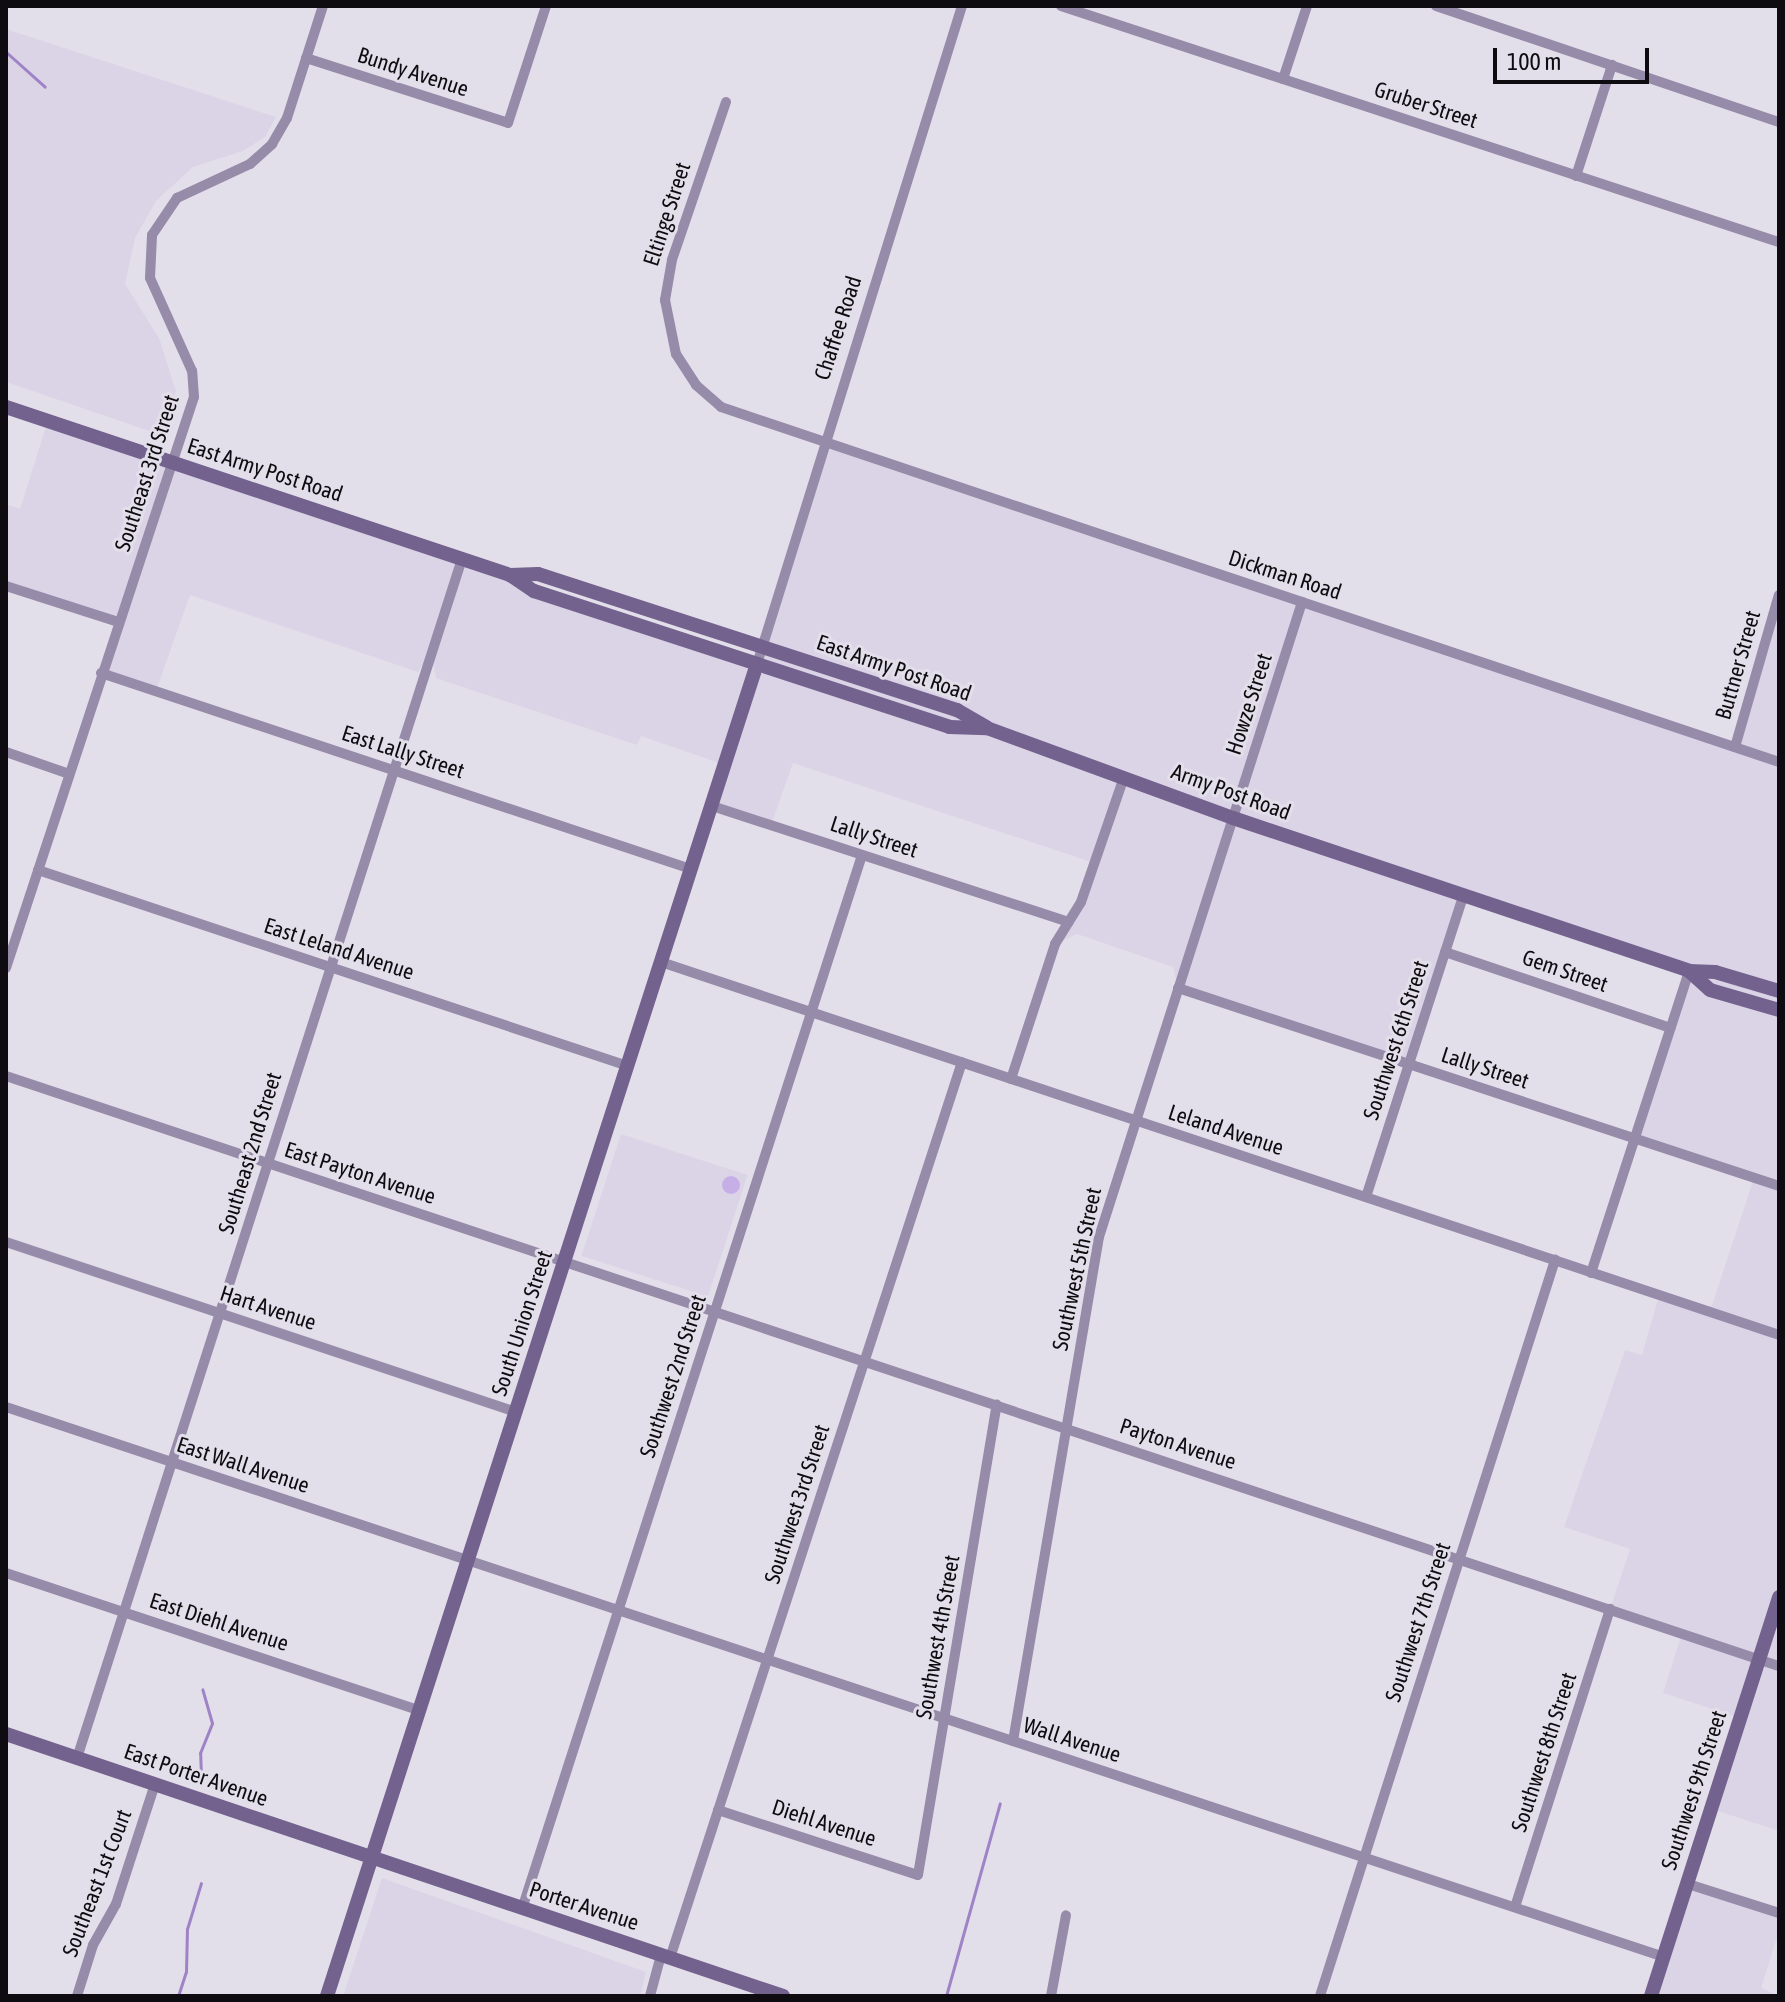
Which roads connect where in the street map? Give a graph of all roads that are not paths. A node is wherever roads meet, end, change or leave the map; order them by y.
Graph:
1 (323, 6) edge
2 (546, 6) edge
3 (962, 6) edge
4 (1061, 6) edge
5 (1307, 6) edge
6 (1436, 6) edge
7 (306, 58) junction
8 (1612, 65) junction
9 (1283, 79) junction
10 (726, 102) dead end
11 (1779, 122) edge
12 (1576, 176) junction
13 (1779, 242) edge
14 (6, 407) edge
15 (822, 443) junction
16 (173, 463) junction
17 (462, 559) junction
18 (510, 575) junction
19 (6, 586) edge
20 (1779, 595) edge
21 (1302, 602) junction
22 (1777, 609) edge
23 (118, 622) junction
24 (762, 646) junction
25 (757, 664) junction
26 (101, 673) junction
27 (987, 728) junction
28 (1735, 747) junction
29 (6, 752) edge
30 (1779, 762) edge
31 (392, 769) junction
32 (69, 774) junction
33 (1124, 777) junction
34 (712, 806) junction
35 (1233, 818) junction
36 (862, 855) junction
37 (691, 869) junction
38 (38, 870) junction
39 (1464, 894) junction
40 (1069, 922) junction
41 (1445, 952) junction
42 (661, 962) junction
43 (329, 967) junction
44 (6, 968) edge
45 (1689, 971) junction
46 (1178, 988) junction
47 (1779, 991) edge
48 (1779, 1010) edge
49 (811, 1012) junction
50 (1671, 1028) junction
51 (962, 1062) junction
52 (1409, 1063) junction
53 (628, 1066) junction
54 (6, 1076) edge
55 (1011, 1079) junction
56 (1135, 1120) junction
57 (1635, 1139) junction
58 (268, 1164) junction
59 (1779, 1186) edge
60 (1366, 1197) junction
61 (6, 1242) edge
62 (1555, 1260) junction
63 (564, 1261) junction
64 (1591, 1273) junction
65 (715, 1311) junction
66 (222, 1314) junction
67 (1779, 1335) edge
68 (864, 1361) junction
69 (997, 1405) junction
70 (6, 1407) edge
71 (516, 1412) junction
72 (1066, 1428) junction
73 (173, 1463) junction
74 (1460, 1559) junction
75 (467, 1561) junction
76 (6, 1573) edge
77 (1779, 1597) edge
78 (1610, 1609) junction
79 (123, 1611) junction
80 (618, 1611) junction
81 (1759, 1659) junction
82 (767, 1660) junction
83 (1779, 1666) edge
84 (419, 1710) junction
85 (944, 1718) junction
86 (6, 1734) edge
87 (1013, 1741) junction
88 (77, 1758) junction
89 (155, 1784) junction
90 (718, 1810) junction
91 (1364, 1857) junction
92 (371, 1859) junction
93 (918, 1875) joint
94 (1688, 1884) junction
95 (1515, 1907) junction
96 (522, 1909) junction
97 (1779, 1913) edge
98 (1066, 1915) dead end
99 (665, 1956) junction
100 (1664, 1957) junction
101 (741, 1989) edge
102 (77, 1996) edge
103 (327, 1996) edge
104 (650, 1996) edge
105 (783, 1996) edge
106 (1051, 1996) edge
107 (1320, 1996) edge
108 (1651, 1996) edge

1 - 7 street, Southeast 3rd Street
2 - 7 street, Bundy Avenue
3 - 15 street, Chaffee Road
4 - 9 street, Gruber Street
5 - 9 street
6 - 8 street
7 - 16 street, Southeast 3rd Street
8 - 11 street
8 - 12 street
9 - 12 street, Gruber Street
10 - 15 street, Eltinge Street
12 - 13 street, Gruber Street
14 - 16 main road, East Army Post Road
15 - 21 street, Dickman Road
15 - 24 street, Chaffee Road
16 - 17 main road, East Army Post Road
16 - 23 street, Southeast 3rd Street
17 - 18 main road, East Army Post Road
17 - 31 street, Southeast 2nd Street
18 - 24 main road, East Army Post Road
18 - 25 main road, East Army Post Road
19 - 23 street
20 - 22 street, Buttner Street
21 - 28 street, Dickman Road
21 - 35 street, Howze Street
22 - 28 street, Buttner Street
23 - 26 street, Southeast 3rd Street
24 - 25 street, Chaffee Road
24 - 27 main road, East Army Post Road
25 - 27 main road, Army Post Road
25 - 34 main road, South Union Street
26 - 31 street, East Lally Street
26 - 32 street, Southeast 3rd Street
27 - 33 main road, Army Post Road
28 - 30 street, Dickman Road
29 - 32 street
31 - 37 street, East Lally Street
31 - 43 street, Southeast 2nd Street
32 - 38 street, Southeast 3rd Street
33 - 35 main road, Army Post Road
33 - 40 street
34 - 36 street, Lally Street
34 - 37 main road, South Union Street
35 - 39 main road, Army Post Road
35 - 46 street, Southwest 5th Street
36 - 40 street, Lally Street
36 - 49 street, Southwest 2nd Street
37 - 42 main road, South Union Street
38 - 43 street, East Leland Avenue
38 - 44 street, Southeast 3rd Street
39 - 41 street, Southwest 6th Street
39 - 45 main road, Army Post Road
40 - 55 street
41 - 50 street, Gem Street
41 - 52 street, Southwest 6th Street
42 - 49 street, Leland Avenue
42 - 53 main road, South Union Street
43 - 53 street, East Leland Avenue
43 - 58 street, Southeast 2nd Street
45 - 47 main road, Army Post Road
45 - 48 main road, Army Post Road
45 - 50 street
46 - 52 street, Lally Street
46 - 56 street, Southwest 5th Street
49 - 51 street, Leland Avenue
49 - 65 street, Southwest 2nd Street
50 - 57 street
51 - 55 street, Leland Avenue
51 - 68 street, Southwest 3rd Street
52 - 57 street, Lally Street
52 - 60 street, Southwest 6th Street
53 - 63 main road, South Union Street
54 - 58 street, East Payton Avenue
55 - 56 street, Leland Avenue
56 - 60 street, Leland Avenue
56 - 72 street, Southwest 5th Street
57 - 59 street, Lally Street
57 - 64 street
58 - 63 street, East Payton Avenue
58 - 66 street, Southeast 2nd Street
60 - 62 street, Leland Avenue
61 - 66 street, Hart Avenue
62 - 64 street, Leland Avenue
62 - 74 street, Southwest 7th Street
63 - 65 street, Payton Avenue
63 - 71 main road, South Union Street
64 - 67 street, Leland Avenue
65 - 68 street, Payton Avenue
65 - 80 street, Southwest 2nd Street
66 - 71 street, Hart Avenue
66 - 73 street, Southeast 2nd Street
68 - 69 street, Payton Avenue
68 - 82 street, Southwest 3rd Street
69 - 72 street, Payton Avenue
69 - 85 street, Southwest 4th Street
70 - 73 street, East Wall Avenue
71 - 75 main road, South Union Street
72 - 74 street, Payton Avenue
72 - 87 street, Southwest 5th Street
73 - 75 street, East Wall Avenue
73 - 79 street, Southeast 2nd Street
74 - 78 street, Payton Avenue
74 - 91 street, Southwest 7th Street
75 - 80 street, Wall Avenue
75 - 84 main road, South Union Street
76 - 79 street, East Diehl Avenue
77 - 81 main road, Southwest 9th Street
78 - 81 street, Payton Avenue
78 - 95 street, Southwest 8th Street
79 - 84 street, East Diehl Avenue
79 - 88 street, Southeast 2nd Street
80 - 82 street, Wall Avenue
80 - 96 street, Southwest 2nd Street
81 - 83 street, Payton Avenue
81 - 94 main road, Southwest 9th Street
82 - 85 street, Wall Avenue
82 - 90 street, Southwest 3rd Street
84 - 92 main road, South Union Street
85 - 87 street, Wall Avenue
85 - 93 street, Southwest 4th Street
86 - 88 main road, East Porter Avenue
87 - 91 street, Wall Avenue
88 - 89 main road, East Porter Avenue
89 - 92 main road, East Porter Avenue
89 - 102 street, Southeast 1st Court
90 - 93 street, Diehl Avenue
90 - 99 street, Southwest 3rd Street
91 - 95 street, Wall Avenue
91 - 107 street, Southwest 7th Street
92 - 96 main road, Porter Avenue
92 - 103 main road, South Union Street
94 - 97 street
94 - 100 main road, Southwest 9th Street
95 - 100 street, Wall Avenue
96 - 99 main road, Porter Avenue
98 - 106 street
99 - 101 main road, Porter Avenue
99 - 104 street, Southwest 3rd Street
100 - 108 main road, Southwest 9th Street
101 - 105 main road, Porter Avenue

